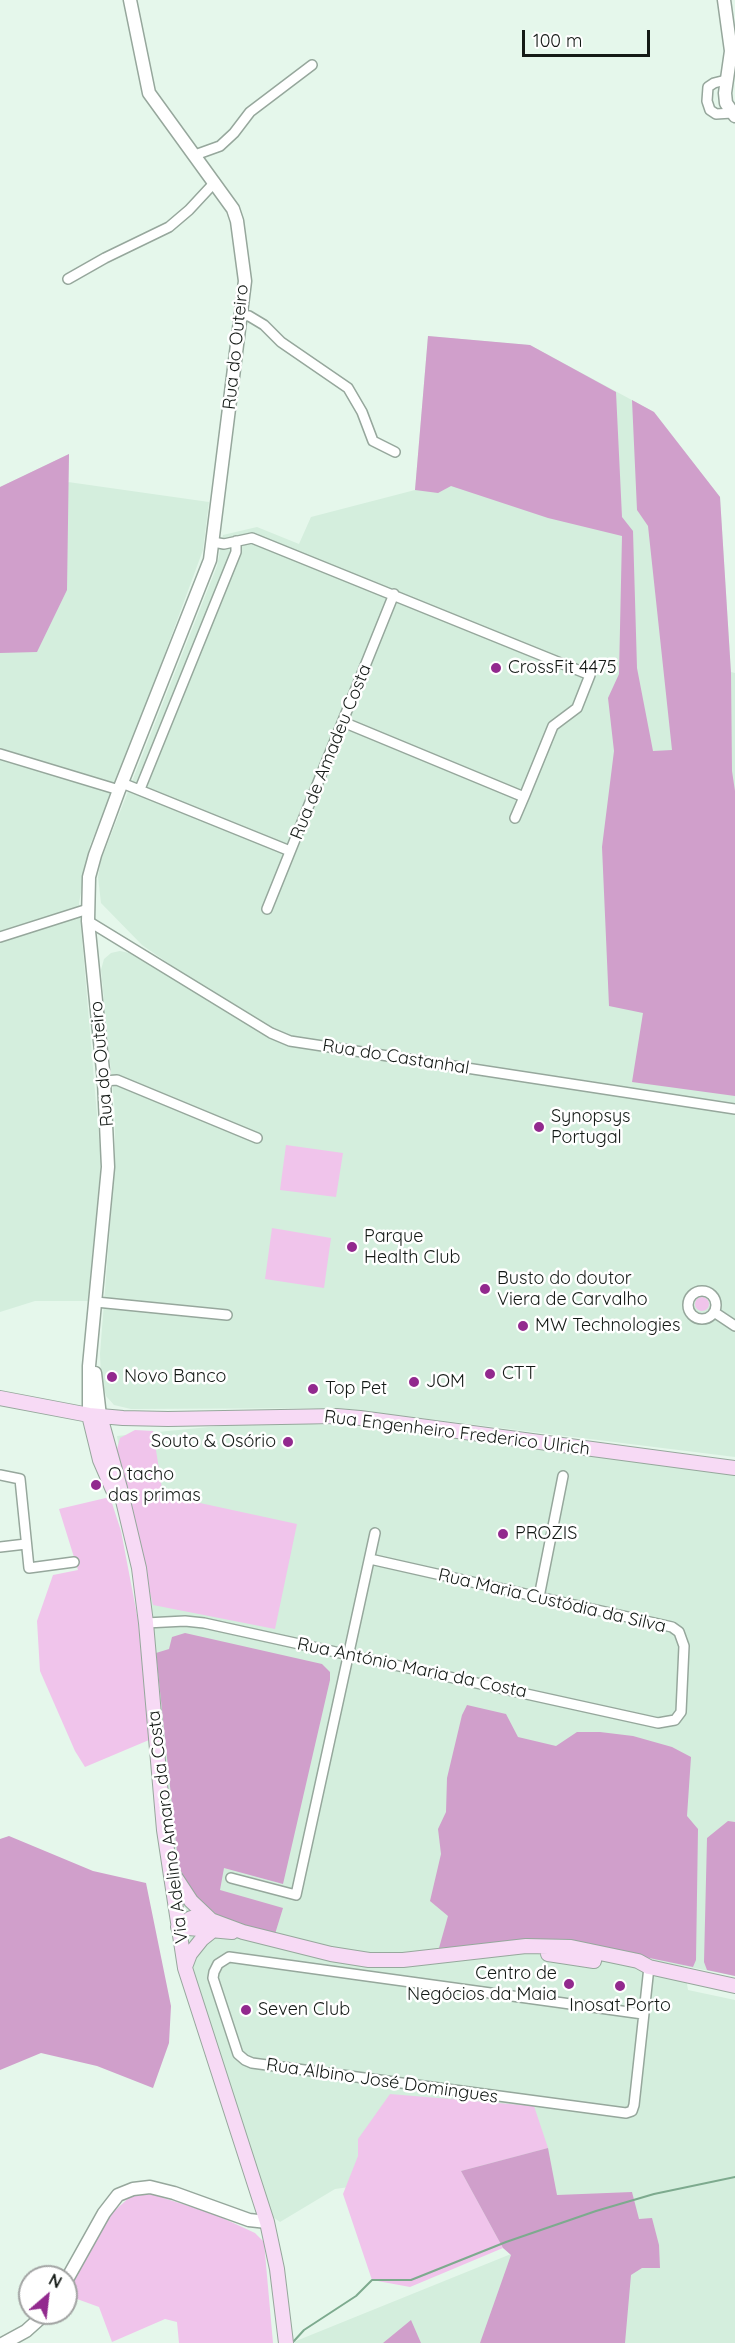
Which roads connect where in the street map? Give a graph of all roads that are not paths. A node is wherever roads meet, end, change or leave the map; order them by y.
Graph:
1 (130, 0) edge
2 (724, 0) edge
3 (733, 52) edge
4 (312, 65) dead end
5 (730, 75) edge
6 (734, 115) edge
7 (195, 155) junction
8 (215, 182) junction
9 (68, 279) dead end
10 (241, 315) junction
11 (395, 452) dead end
12 (236, 541) junction
13 (213, 542) junction
14 (394, 594) junction
15 (343, 722) junction
16 (0, 754) edge
17 (121, 786) junction
18 (140, 789) junction
19 (524, 797) junction
20 (515, 818) dead end
21 (290, 851) junction
22 (267, 909) dead end
23 (88, 915) junction
24 (0, 937) edge
25 (104, 1081) junction
26 (735, 1109) edge
27 (257, 1138) dead end
28 (96, 1302) junction
29 (714, 1312) dead end
30 (227, 1315) dead end
31 (735, 1326) edge
32 (0, 1398) edge
33 (95, 1415) junction
34 (123, 1418) junction
35 (108, 1444) junction
36 (735, 1468) edge
37 (0, 1475) edge
38 (563, 1476) dead end
39 (125, 1515) junction
40 (375, 1533) dead end
41 (26, 1544) junction
42 (0, 1547) edge
43 (370, 1559) junction
44 (74, 1562) dead end
45 (539, 1597) junction
46 (146, 1623) junction
47 (348, 1654) junction
48 (675, 1720) joint
49 (168, 1864) junction
50 (231, 1878) dead end
51 (211, 1925) junction
52 (178, 1927) junction
53 (650, 1967) junction
54 (185, 1968) junction
55 (735, 1986) edge
56 (643, 2014) junction
57 (267, 2222) junction
58 (75, 2265) edge
59 (33, 2325) edge
60 (4, 2343) edge
61 (286, 2343) edge

1 - 7 street, Rua do Outeiro
2 - 3 street
3 - 5 street
4 - 7 street
5 - 6 street
5 - 6 street
7 - 8 street, Rua do Outeiro
8 - 9 street
8 - 10 street, Rua do Outeiro
10 - 11 street
10 - 13 street, Rua do Outeiro
12 - 13 street
12 - 14 street
12 - 18 street
13 - 17 street, Rua do Outeiro
14 - 15 street, Rua de Amadeu Costa
14 - 19 street
15 - 19 street
15 - 21 street, Rua de Amadeu Costa
16 - 17 street
17 - 18 street
17 - 23 street, Rua do Outeiro
18 - 21 street
19 - 20 street
21 - 22 street, Rua de Amadeu Costa
23 - 24 street
23 - 25 street, Rua do Outeiro
23 - 26 street, Rua do Castanhal
25 - 27 street
25 - 28 street, Rua do Outeiro
28 - 30 street
28 - 33 street, Rua do Outeiro
29 - 31 street
32 - 33 main road, Rua Engenheiro Frederico Ulrich
33 - 34 main road, Rua Engenheiro Frederico Ulrich
33 - 35 main road, Via Adelino Amaro da Costa
33 - 39 main road, Via Adelino Amaro da Costa
34 - 35 main road
34 - 36 main road, Rua Engenheiro Frederico Ulrich
35 - 39 main road, Via Adelino Amaro da Costa
37 - 41 street
38 - 45 street
39 - 46 main road, Via Adelino Amaro da Costa
40 - 43 street
41 - 42 street
41 - 44 street
43 - 45 street, Rua Maria Custódia da Silva
43 - 47 street
45 - 48 street, Rua Maria Custódia da Silva
46 - 47 street, Rua António Maria da Costa
46 - 49 main road, Via Adelino Amaro da Costa
47 - 48 street, Rua António Maria da Costa
47 - 50 street
49 - 51 main road
49 - 52 main road, Via Adelino Amaro da Costa
51 - 52 main road
51 - 53 main road
51 - 54 main road
52 - 54 main road, Via Adelino Amaro da Costa
53 - 55 main road
53 - 56 street, Rua Albino José Domingues
54 - 57 main road, Via Adelino Amaro da Costa
56 - 56 street, Rua Albino José Domingues
57 - 58 street
57 - 61 main road, Via Adelino Amaro da Costa
59 - 60 street

